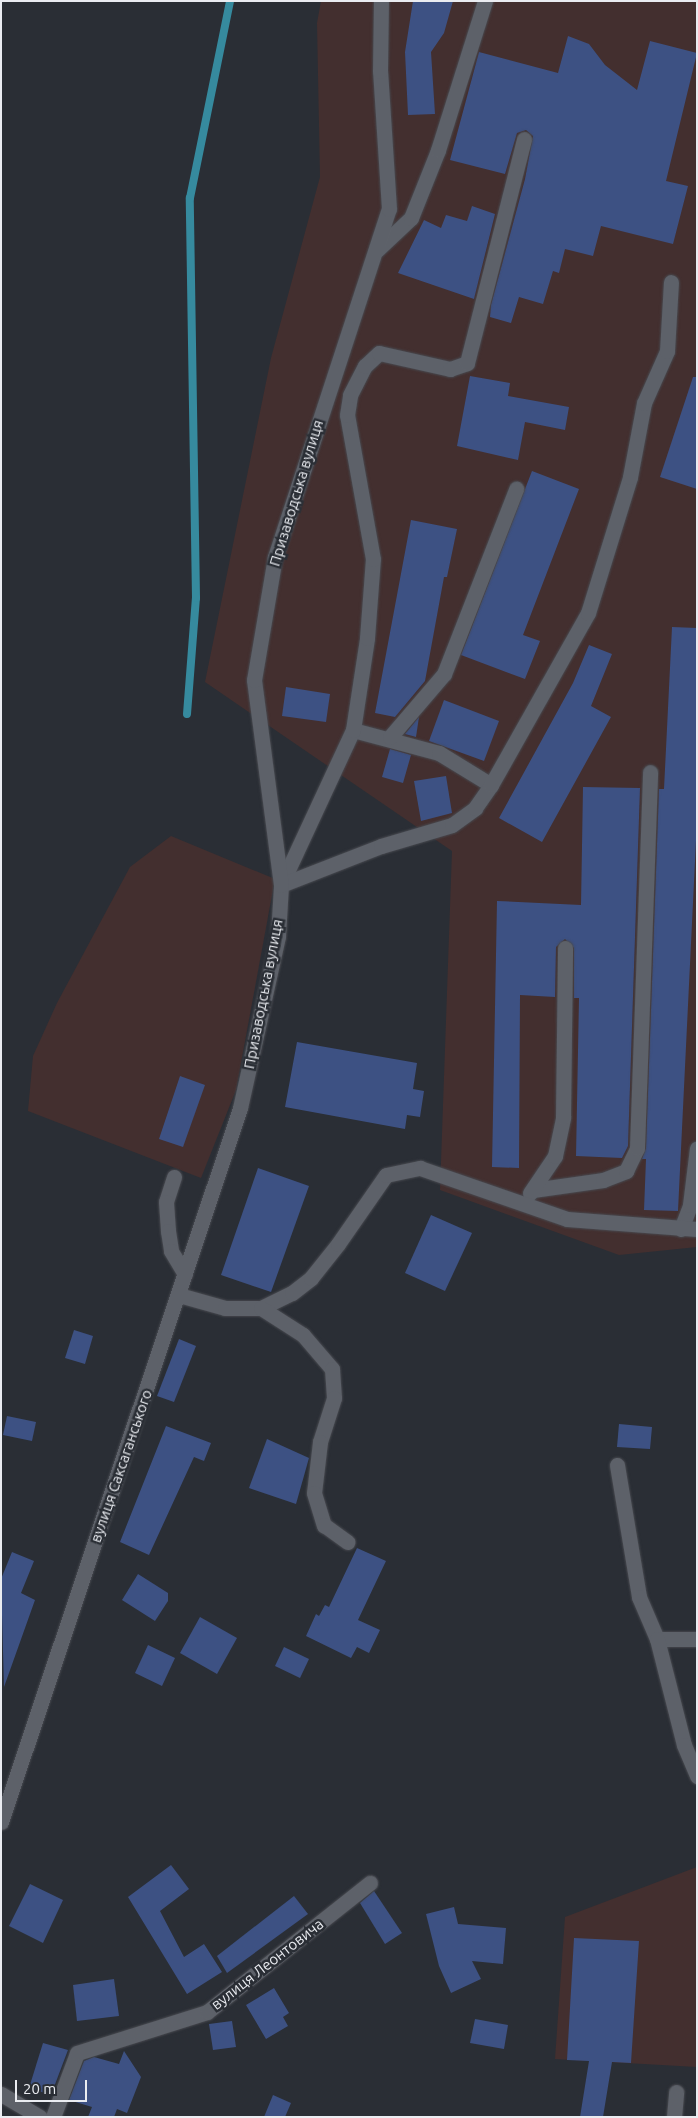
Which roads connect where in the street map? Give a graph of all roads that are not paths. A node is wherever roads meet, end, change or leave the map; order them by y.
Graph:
1 (381, 1) edge
2 (485, 1) edge
3 (524, 139) dead end
4 (377, 250) junction
5 (672, 282) dead end
6 (339, 359) junction
7 (365, 366) junction
8 (516, 489) dead end
9 (353, 730) junction
10 (390, 737) junction
11 (650, 772) dead end
12 (491, 785) junction
13 (281, 885) junction
14 (565, 948) dead end
15 (240, 1108) joint
16 (697, 1148) edge
17 (174, 1177) dead end
18 (533, 1190) junction
19 (523, 1204) junction
20 (681, 1229) junction
21 (697, 1229) edge
22 (185, 1274) junction
23 (179, 1295) junction
24 (261, 1308) junction
25 (617, 1466) dead end
26 (347, 1542) dead end
27 (657, 1639) junction
28 (697, 1639) edge
29 (697, 1776) edge
30 (1, 1822) edge
31 (370, 1883) dead end
32 (676, 2092) dead end
33 (1, 2094) edge
34 (40, 2117) edge
35 (53, 2117) edge
36 (674, 2117) edge

1 - 4 street, Призаводська вулиця
2 - 4 street
3 - 7 street
4 - 6 street, Призаводська вулиця
5 - 12 street
6 - 7 street
6 - 13 street, Призаводська вулиця
7 - 9 street
8 - 10 street
9 - 10 street
9 - 13 street
10 - 12 street
11 - 18 street
12 - 13 street
13 - 15 street, Призаводська вулиця
14 - 18 street
15 - 22 street, вулиця Саксаганського
16 - 20 street
17 - 22 street
18 - 19 street
19 - 20 street
19 - 24 street
20 - 21 street
22 - 23 street, вулиця Саксаганського
23 - 24 street
23 - 30 street, вулиця Саксаганського
24 - 26 street
25 - 27 street
27 - 28 street
27 - 29 street
31 - 35 street, вулиця Леонтовича
32 - 36 street
33 - 34 street

